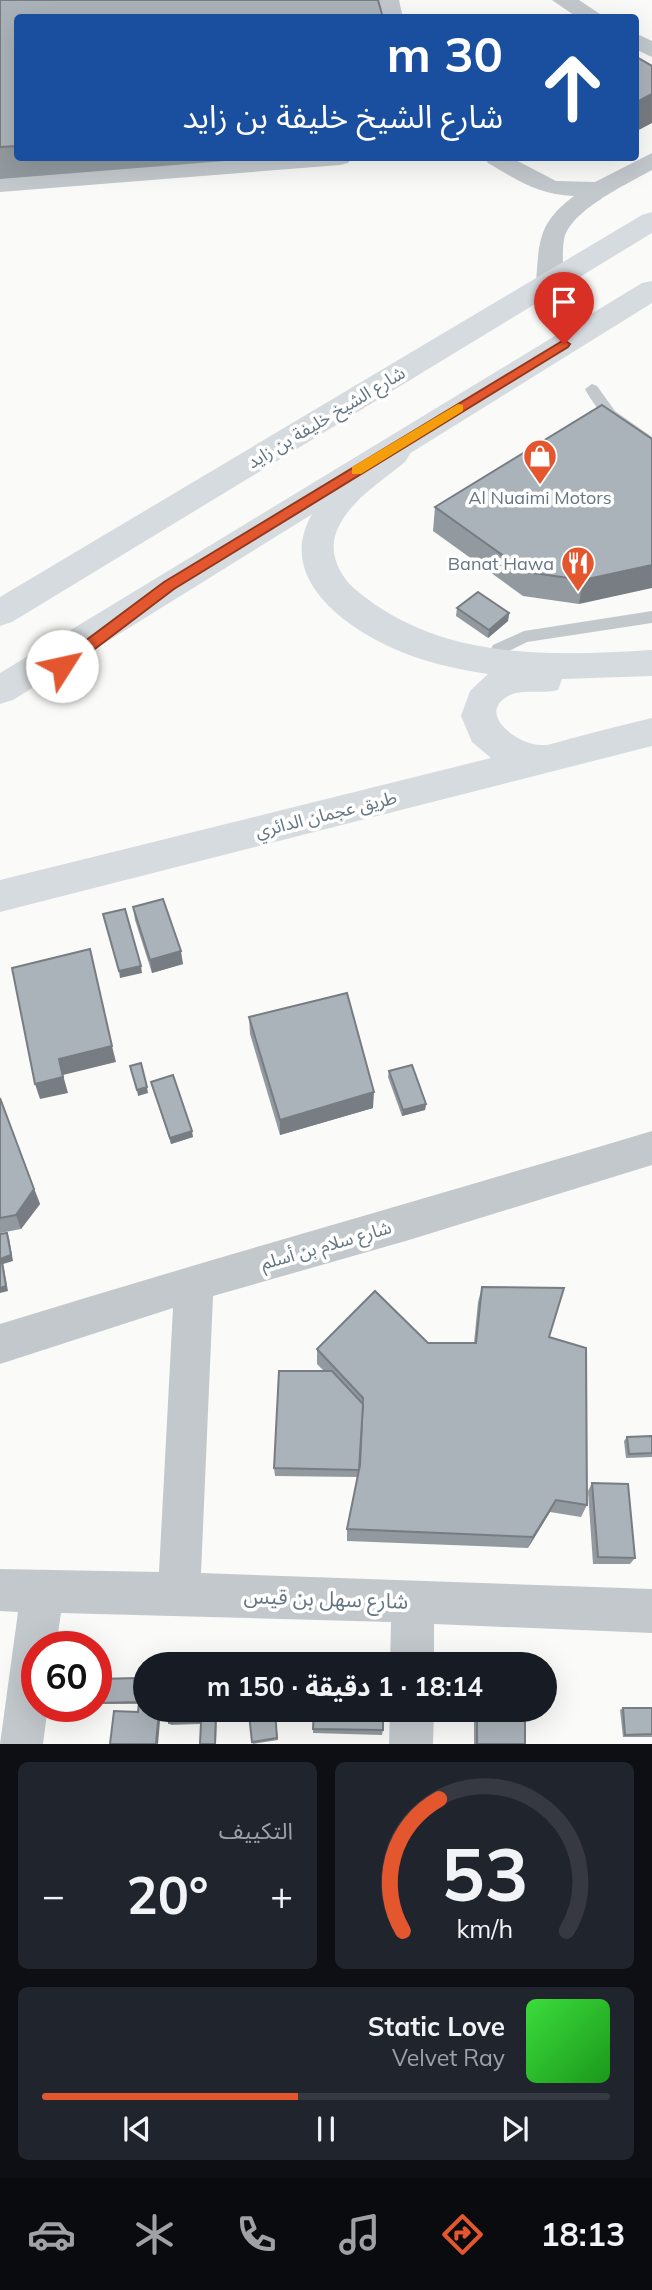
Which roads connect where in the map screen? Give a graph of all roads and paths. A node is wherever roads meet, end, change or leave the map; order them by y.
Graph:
1 (564, 0) edge
2 (588, 14) edge
3 (652, 160) edge
4 (302, 161) edge
5 (501, 161) edge
6 (539, 183) junction
7 (0, 185) edge
8 (603, 190) junction
9 (559, 221) junction
10 (652, 221) edge
11 (549, 283) junction
12 (652, 290) edge
13 (592, 389) dead end
14 (422, 430) junction
15 (652, 444) edge
16 (240, 468) junction
17 (0, 588) edge
18 (0, 613) edge
19 (652, 617) edge
20 (0, 638) edge
21 (492, 662) junction
22 (652, 663) edge
23 (652, 674) edge
24 (1, 693) edge
25 (652, 732) edge
26 (541, 760) junction
27 (0, 896) edge
28 (652, 1148) edge
29 (194, 1283) junction
30 (0, 1344) edge
31 (0, 1590) edge
32 (42, 1591) junction
33 (178, 1594) junction
34 (413, 1601) junction
35 (652, 1611) edge
36 (412, 1652) edge
37 (412, 1722) edge
38 (21, 1744) edge
39 (411, 1744) edge

1 - 2 street
3 - 8 street
4 - 7 street
5 - 6 street
6 - 8 street
6 - 9 street
8 - 9 street
9 - 11 street
10 - 11 main road, شارع الشيخ خليفة بن زايد
11 - 16 main road, شارع الشيخ خليفة بن زايد
12 - 14 main road
13 - 15 lane
14 - 21 main road
14 - 24 main road
16 - 17 main road
16 - 18 main road, شارع الشيخ خليفة بن زايد
16 - 20 main road
19 - 21 lane
21 - 22 main road
23 - 26 main road
25 - 26 main road, طريق عجمان الدائري
26 - 27 main road, طريق عجمان الدائري
28 - 29 street, شارع سلام بن أسلم
29 - 30 street, شارع سلام بن أسلم
29 - 33 street
31 - 32 street, شارع سهل بن قيس
32 - 33 street, شارع سهل بن قيس
32 - 38 street
33 - 34 street, شارع سهل بن قيس
34 - 35 street, شارع سهل بن قيس
34 - 36 street
37 - 39 street

